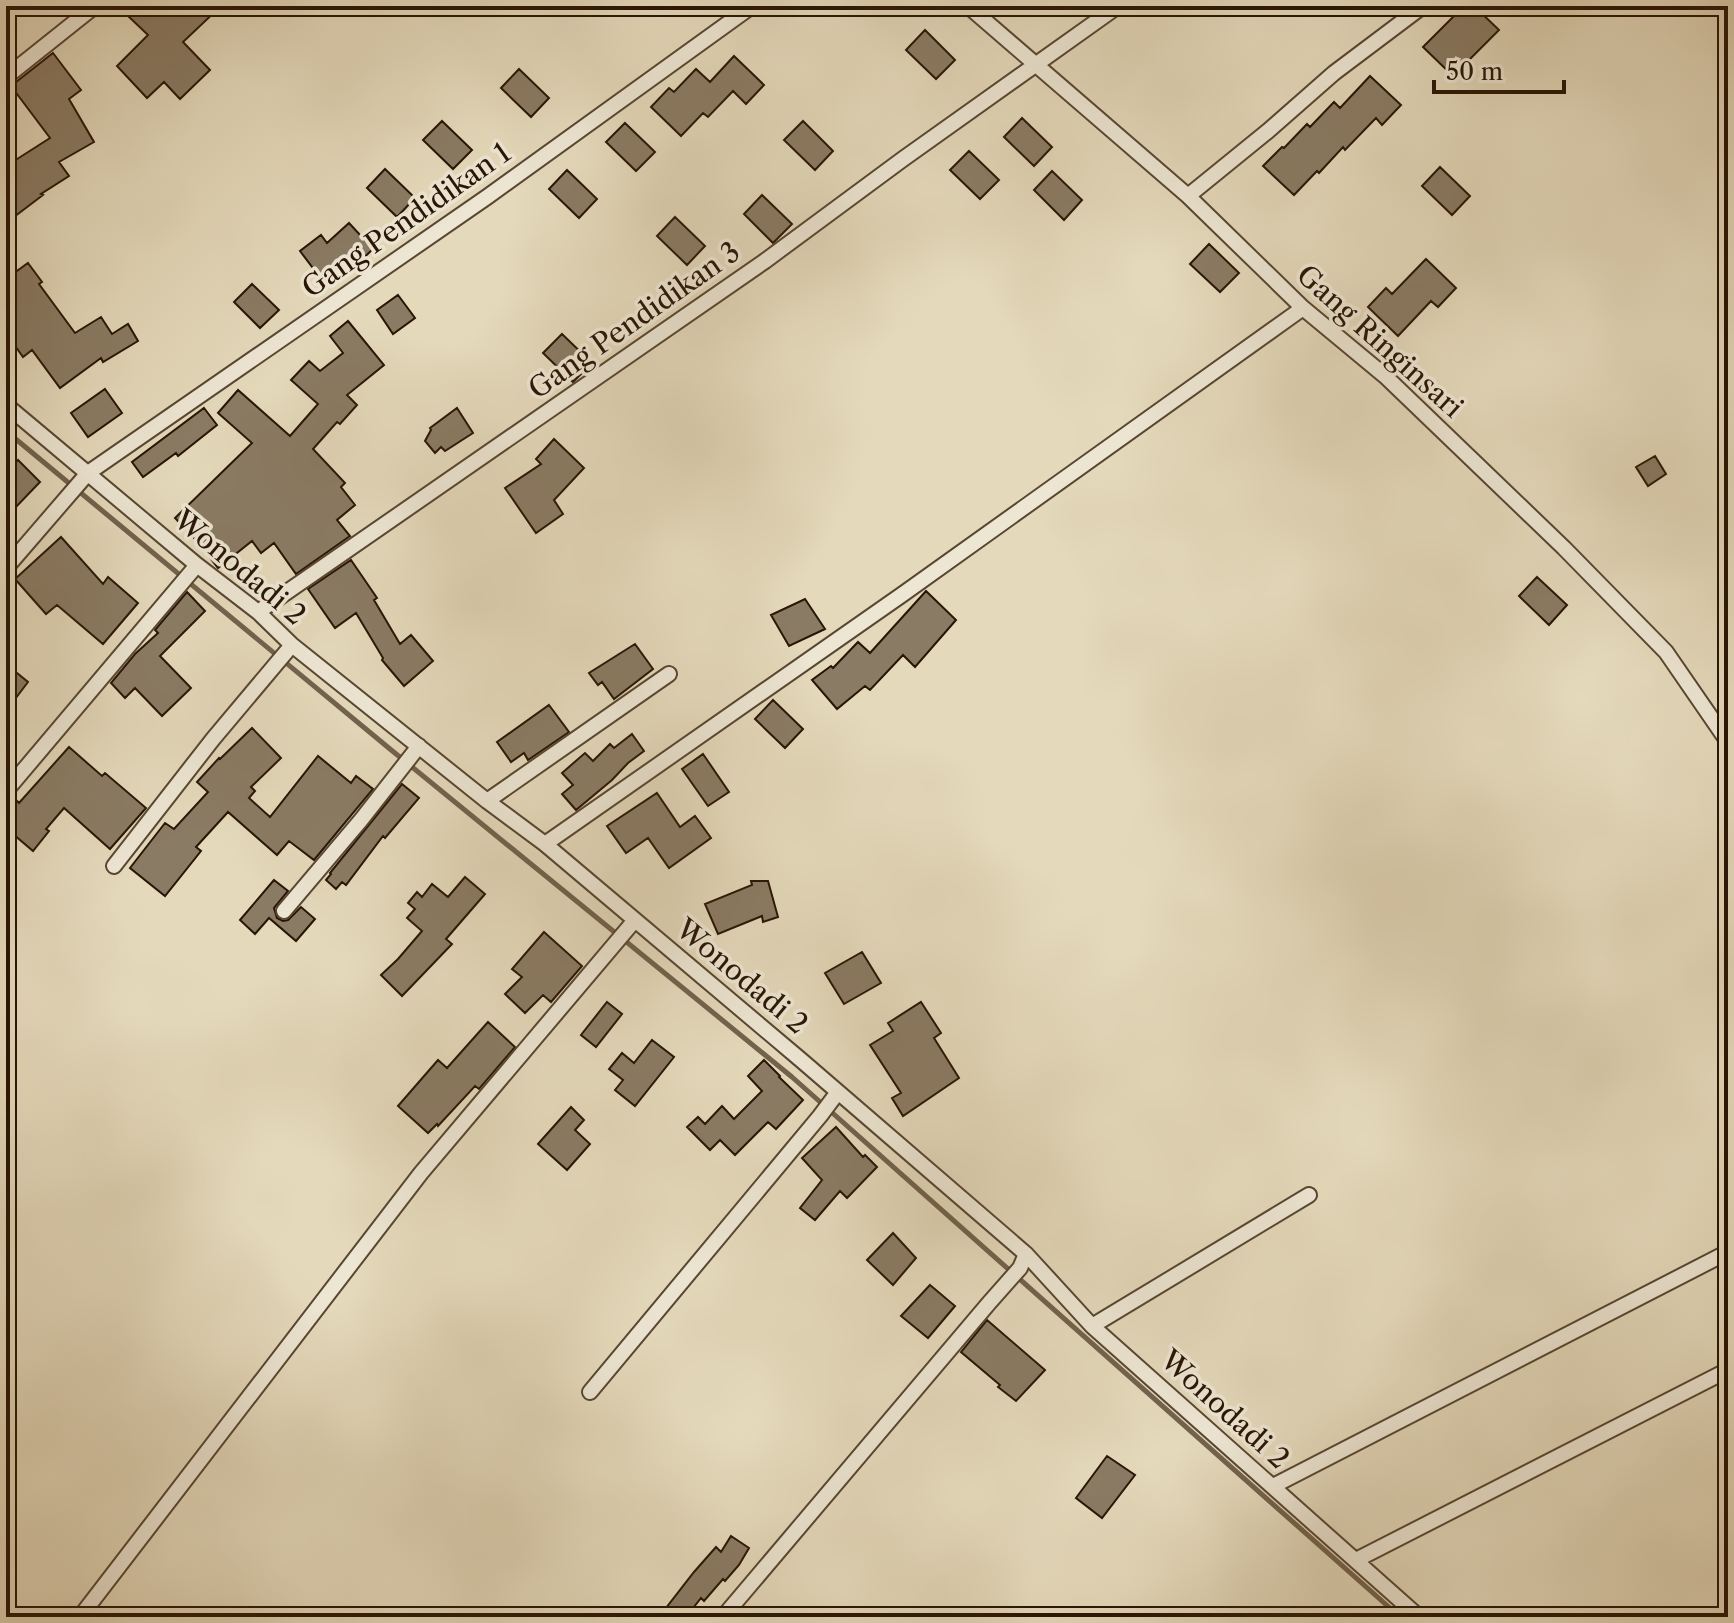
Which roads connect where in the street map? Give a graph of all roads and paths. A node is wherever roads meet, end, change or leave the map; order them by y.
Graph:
1 (95, 6) edge
2 (752, 6) edge
3 (968, 6) edge
4 (1118, 6) edge
5 (1423, 6) edge
6 (1036, 66) junction
7 (6, 77) edge
8 (1188, 196) junction
9 (1303, 308) junction
10 (6, 405) edge
11 (88, 473) junction
12 (197, 565) junction
13 (6, 568) edge
14 (258, 612) junction
15 (292, 645) junction
16 (669, 674) dead end
17 (1728, 742) edge
18 (419, 746) junction
19 (6, 791) edge
20 (487, 801) junction
21 (545, 844) junction
22 (114, 866) dead end
23 (284, 911) dead end
24 (634, 921) junction
25 (837, 1094) junction
26 (1309, 1195) dead end
27 (1728, 1252) edge
28 (1023, 1261) junction
29 (1092, 1326) junction
30 (1728, 1370) edge
31 (590, 1392) dead end
32 (1273, 1486) junction
33 (1356, 1560) junction
34 (80, 1617) edge
35 (723, 1617) edge
36 (1419, 1617) edge

1 - 7 street
2 - 11 street, Gang Pendidikan 1
3 - 6 street, Gang Ringinsari
4 - 6 street, Gang Pendidikan 3
5 - 8 street
6 - 8 street, Gang Ringinsari
6 - 14 street, Gang Pendidikan 3
8 - 9 street, Gang Ringinsari
9 - 17 street, Gang Ringinsari
9 - 21 street
10 - 11 street, Wonodadi 2
11 - 12 street, Wonodadi 2
11 - 13 street, Gang Pendidikan 1
12 - 14 street, Wonodadi 2
12 - 19 street
14 - 15 street, Wonodadi 2
15 - 18 street, Wonodadi 2
15 - 22 street
16 - 20 street
18 - 20 street, Wonodadi 2
18 - 23 street
20 - 21 street, Wonodadi 2
21 - 24 street, Wonodadi 2
24 - 25 street, Wonodadi 2
24 - 34 street
25 - 28 street, Wonodadi 2
25 - 31 street
26 - 29 street
27 - 32 street
28 - 29 street, Wonodadi 2
28 - 35 street
29 - 32 street, Wonodadi 2
30 - 33 street
32 - 33 street, Wonodadi 2
33 - 36 street, Wonodadi 2

